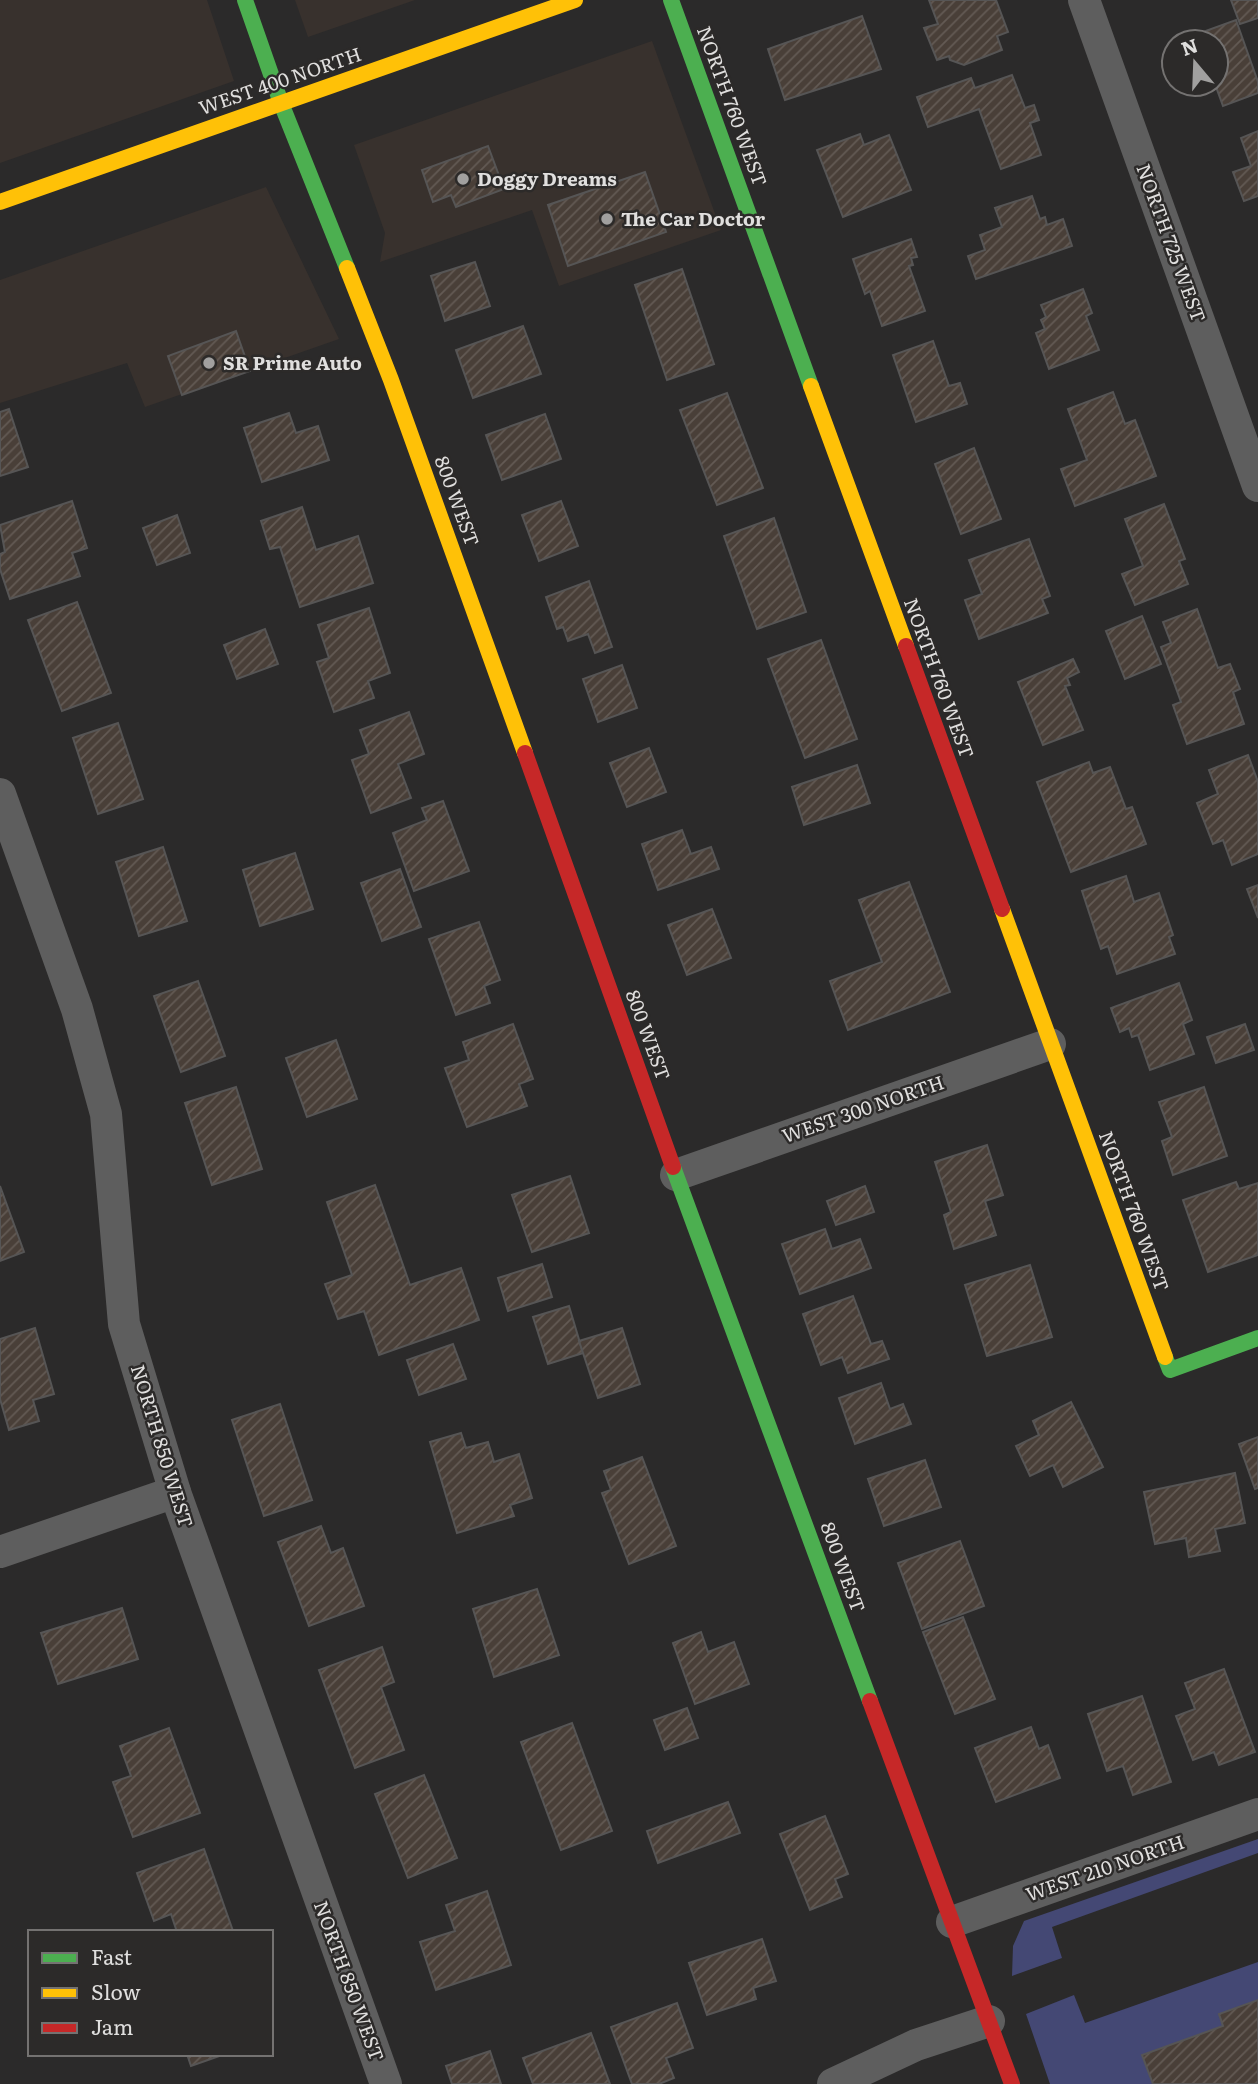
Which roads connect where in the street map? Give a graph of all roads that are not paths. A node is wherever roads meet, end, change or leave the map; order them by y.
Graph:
1 (245, 0) edge
2 (575, 0) edge
3 (671, 0) edge
4 (1084, 0) edge
5 (281, 103) junction
6 (0, 202) edge
7 (1258, 486) edge
8 (0, 794) edge
9 (1050, 1044) junction
10 (676, 1175) junction
11 (1258, 1338) edge
12 (175, 1492) junction
13 (0, 1552) edge
14 (1258, 1814) edge
15 (952, 1922) junction
16 (989, 2021) junction
17 (386, 2084) edge
18 (834, 2084) edge
19 (1012, 2084) edge

1 - 5 street, 800 WEST
2 - 5 street, WEST 400 NORTH
3 - 9 street, NORTH 760 WEST
4 - 7 street, NORTH 725 WEST
5 - 6 street, WEST 400 NORTH
5 - 10 street, 800 WEST
8 - 12 street, NORTH 850 WEST
9 - 10 street, WEST 300 NORTH
9 - 11 street, NORTH 760 WEST
10 - 15 street, 800 WEST
12 - 13 street
12 - 17 street, NORTH 850 WEST
14 - 15 street, WEST 210 NORTH
15 - 16 street, 800 WEST
16 - 18 street
16 - 19 street, 800 WEST

